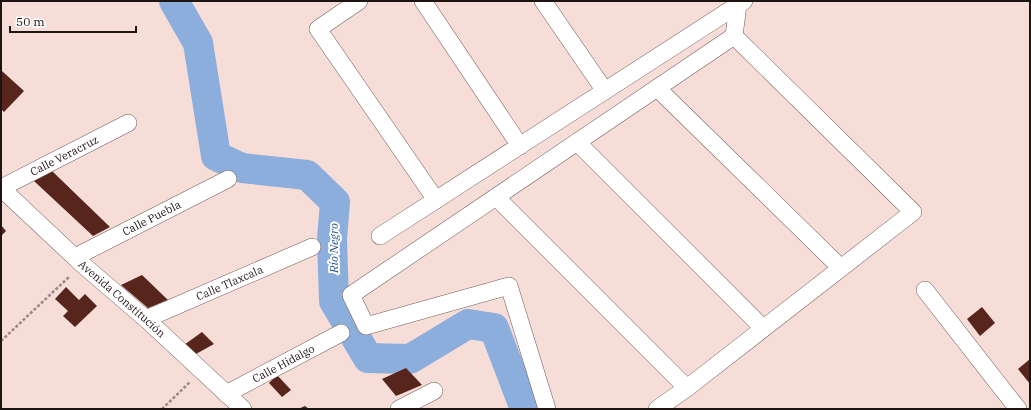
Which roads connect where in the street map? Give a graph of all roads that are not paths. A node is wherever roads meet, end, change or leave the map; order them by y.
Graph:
1 (359, 1) edge
2 (422, 1) edge
3 (543, 1) edge
4 (741, 3) edge
5 (734, 36) junction
6 (657, 88) junction
7 (604, 91) junction
8 (128, 123) dead end
9 (577, 142) junction
10 (520, 146) junction
11 (228, 179) dead end
12 (1, 188) edge
13 (496, 197) junction
14 (436, 200) junction
15 (380, 236) dead end
16 (312, 247) dead end
17 (78, 261) junction
18 (841, 268) junction
19 (925, 290) dead end
20 (146, 319) junction
21 (763, 328) junction
22 (341, 333) dead end
23 (687, 388) junction
24 (434, 391) dead end
25 (226, 394) junction
26 (243, 409) edge
27 (399, 409) edge
28 (547, 409) edge
29 (657, 409) edge
30 (1018, 409) edge

1 - 14 street
2 - 10 street
3 - 7 street
4 - 5 street
4 - 7 street
5 - 6 street
5 - 18 street
6 - 9 street
6 - 18 street
7 - 10 street
8 - 12 street, Calle Veracruz
9 - 13 street
9 - 21 street
10 - 14 street
11 - 17 street, Calle Puebla
12 - 17 street, Avenida Constitución
13 - 23 street
13 - 28 street
14 - 15 street
16 - 20 street, Calle Tlaxcala
17 - 20 street, Avenida Constitución
18 - 21 street
19 - 30 street
20 - 25 street, Avenida Constitución
21 - 23 street
22 - 25 street, Calle Hidalgo
23 - 29 street
24 - 27 street
25 - 26 street, Avenida Constitución

